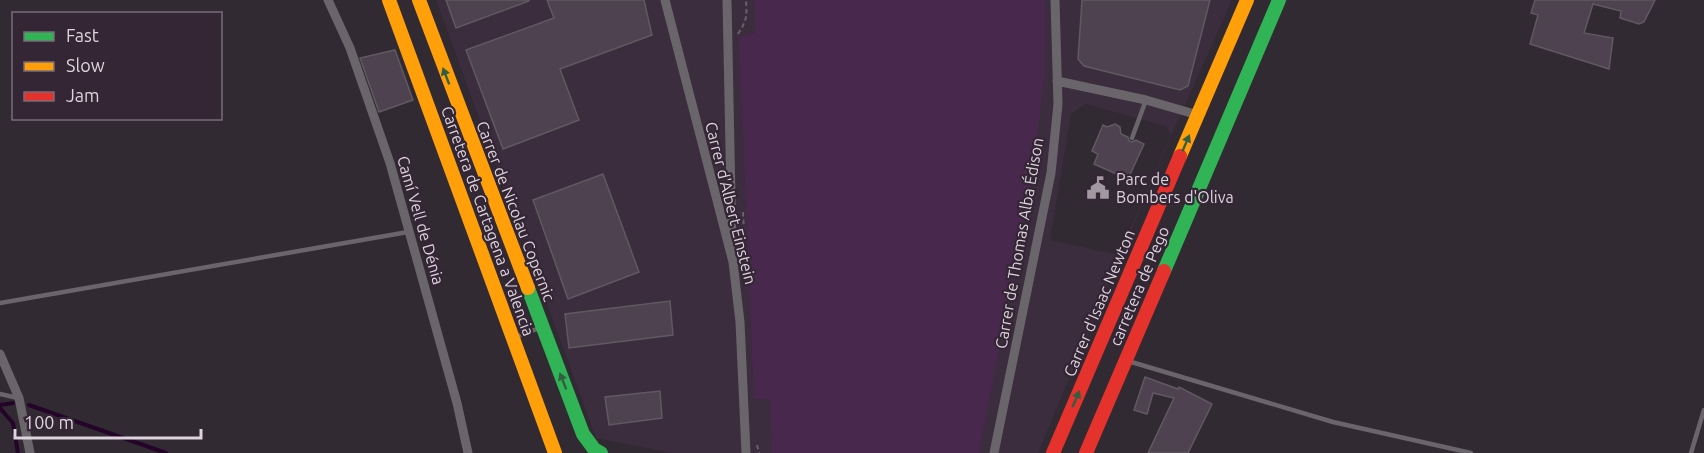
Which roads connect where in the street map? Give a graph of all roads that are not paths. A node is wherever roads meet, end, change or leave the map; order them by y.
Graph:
1 (328, 0) edge
2 (389, 0) edge
3 (419, 0) edge
4 (665, 0) edge
5 (727, 0) edge
6 (1055, 0) edge
7 (1247, 0) edge
8 (1279, 0) edge
9 (1057, 81) junction
10 (1146, 100) junction
11 (1197, 115) junction
12 (1132, 138) dead end
13 (408, 232) junction
14 (733, 262) junction
15 (0, 303) edge
16 (543, 327) junction
17 (513, 338) junction
18 (0, 354) edge
19 (1126, 360) junction
20 (0, 394) edge
21 (19, 398) junction
22 (1704, 410) edge
23 (30, 453) edge
24 (468, 453) edge
25 (555, 453) edge
26 (601, 453) edge
27 (746, 453) edge
28 (994, 453) edge
29 (1053, 453) edge
30 (1086, 453) edge
31 (1471, 453) edge
32 (1691, 453) edge

1 - 13 street, Camí Vell de Dénia
2 - 17 street, Carretera de Cartagena a Valencia
16 -> 3 street, Carrer de Nicolau Copernic
4 - 14 street, Carrer d'Albert Einstein
5 - 14 street
6 - 9 street, Carrer de Thomas Alba Édison
7 - 11 street, Carrer d'Isaac Newton
8 - 19 street, carretera de Pego
9 - 10 street
9 - 28 street, Carrer de Thomas Alba Édison
10 - 11 street
10 - 12 lane
29 -> 11 street, Carrer d'Isaac Newton
13 - 15 lane
13 - 24 street, Camí Vell de Dénia
14 - 27 street, Carrer d'Albert Einstein
16 - 17 lane
26 -> 16 street, Carrer de Nicolau Copernic
17 - 25 street, Carretera de Cartagena a Valencia
18 - 21 street
19 - 30 street, carretera de Pego
19 - 31 lane
20 - 21 lane
21 - 23 street
22 - 32 lane

